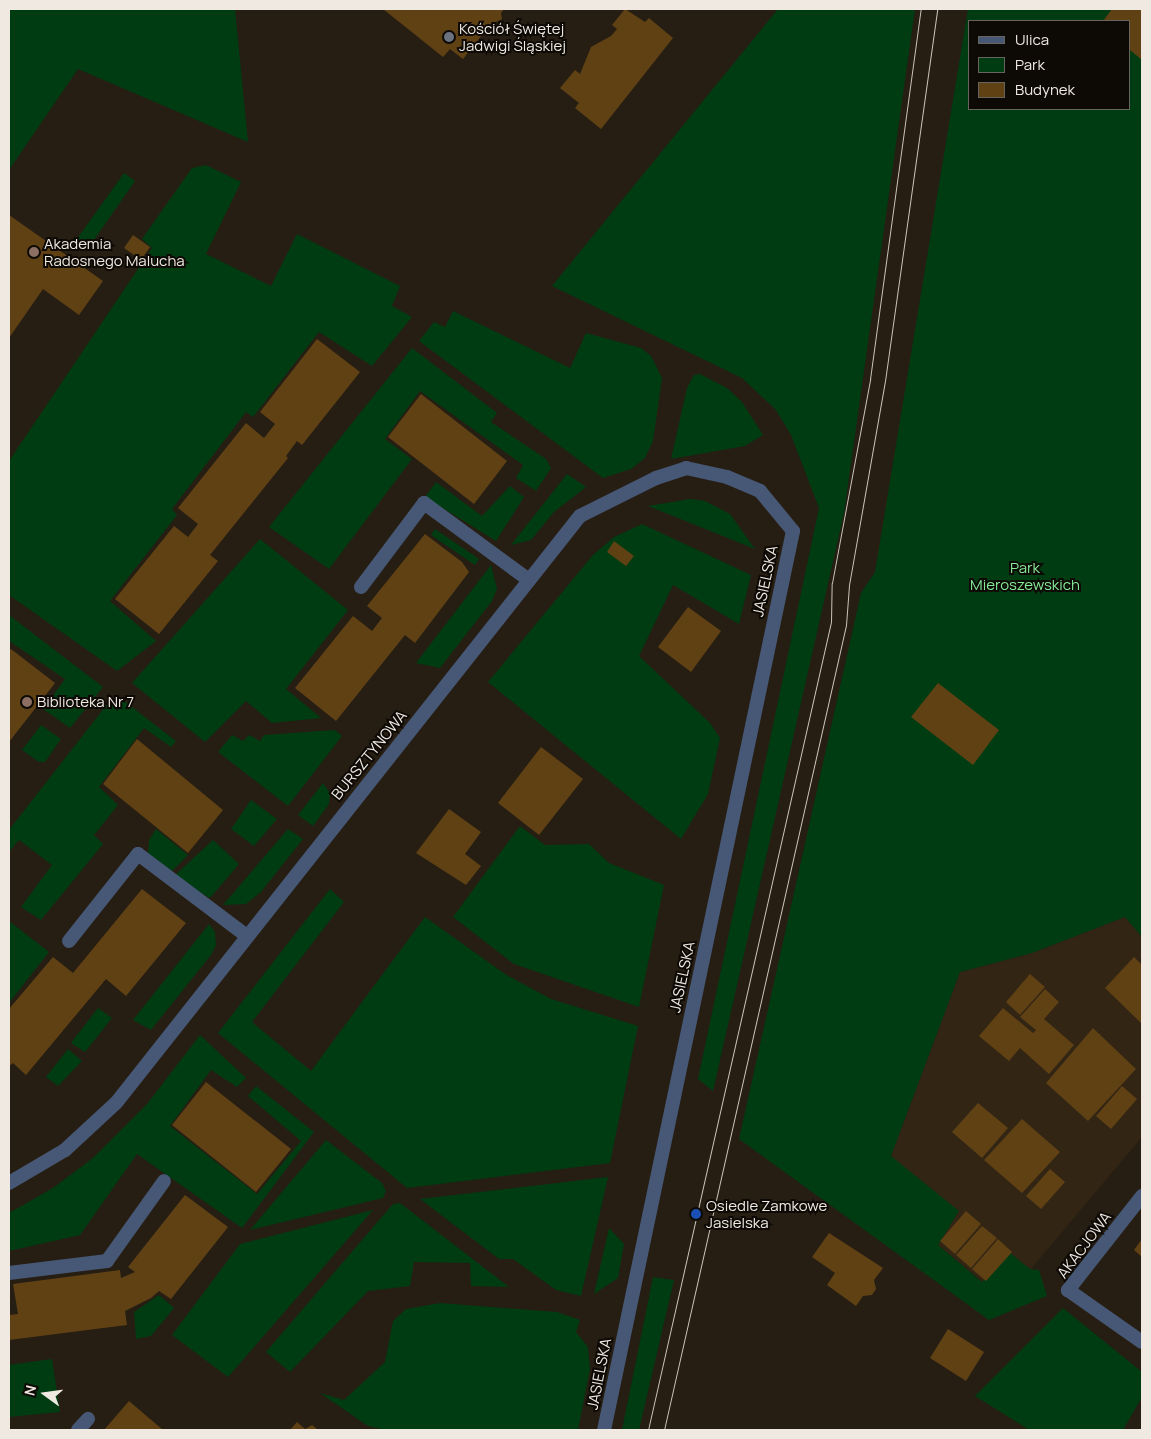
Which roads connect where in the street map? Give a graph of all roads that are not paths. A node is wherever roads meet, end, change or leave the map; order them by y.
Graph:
1 (793, 531) joint
2 (529, 580) junction
3 (361, 587) dead end
4 (247, 936) junction
5 (68, 941) dead end
6 (164, 1181) dead end
7 (9, 1183) edge
8 (1142, 1196) edge
9 (9, 1273) edge
10 (1142, 1342) edge
11 (88, 1419) dead end
12 (78, 1430) edge
13 (604, 1430) edge

1 - 2 street, BURSZTYNOWA
1 - 13 street, JASIELSKA
2 - 3 street
2 - 4 street, BURSZTYNOWA
4 - 5 street
4 - 7 street, BURSZTYNOWA
6 - 9 street
8 - 10 street, AKACJOWA
11 - 12 street

